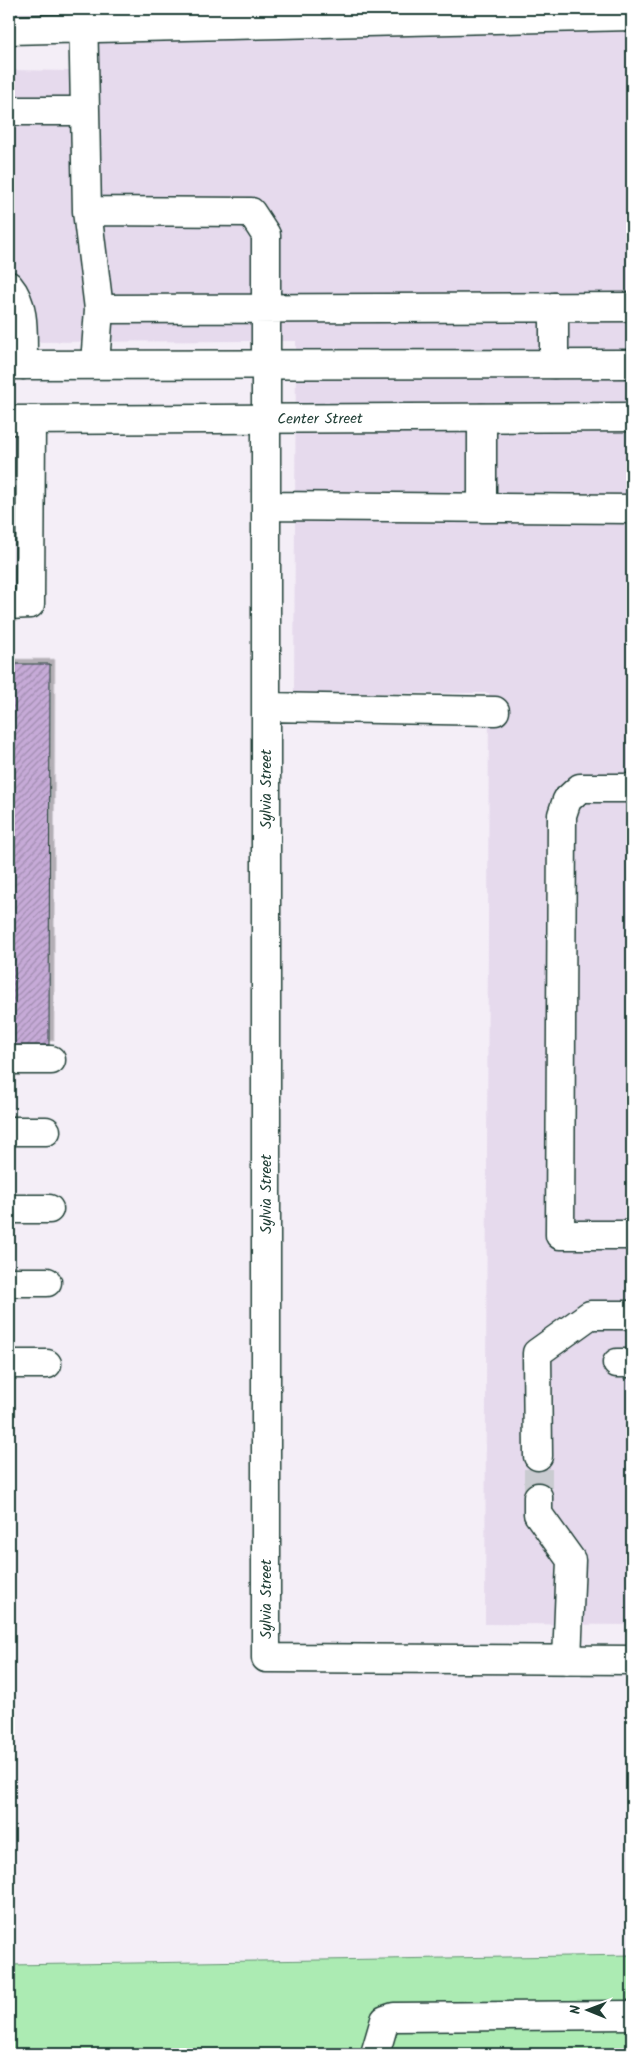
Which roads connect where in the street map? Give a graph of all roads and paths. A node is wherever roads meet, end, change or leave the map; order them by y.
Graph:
1 (632, 16) edge
2 (83, 18) edge
3 (9, 30) edge
4 (9, 111) edge
5 (85, 111) junction
6 (87, 212) junction
7 (9, 286) edge
8 (632, 306) edge
9 (554, 307) junction
10 (99, 308) junction
11 (268, 308) junction
12 (95, 364) junction
13 (266, 364) junction
14 (554, 364) junction
15 (632, 364) edge
16 (16, 365) edge
17 (632, 417) edge
18 (266, 418) junction
19 (482, 418) junction
20 (20, 420) edge
21 (266, 506) junction
22 (482, 508) junction
23 (632, 509) edge
24 (9, 605) edge
25 (266, 707) junction
26 (495, 711) dead end
27 (632, 788) edge
28 (9, 1060) edge
29 (50, 1060) dead end
30 (9, 1131) edge
31 (46, 1131) dead end
32 (9, 1209) edge
33 (49, 1209) dead end
34 (632, 1234) edge
35 (9, 1282) edge
36 (47, 1282) dead end
37 (632, 1315) edge
38 (9, 1364) edge
39 (47, 1364) dead end
40 (538, 1456) tunnel mouth
41 (538, 1497) tunnel mouth
42 (568, 1660) junction
43 (632, 1660) edge
44 (632, 2015) edge
45 (375, 2054) edge

1 - 2 street
2 - 3 street
2 - 5 street
4 - 5 street
5 - 6 street
6 - 10 street
6 - 11 street, Sylvia Street
7 - 16 street
8 - 9 street
9 - 11 street
9 - 14 street
10 - 11 street
10 - 12 street
11 - 13 street, Sylvia Street
12 - 13 street
12 - 16 street
13 - 14 street
13 - 18 street, Sylvia Street
14 - 15 street
17 - 19 street, Center Street
18 - 19 street, Center Street
18 - 20 street, Center Street
18 - 21 street, Sylvia Street
19 - 22 street
20 - 24 street
21 - 22 street
21 - 25 street, Sylvia Street
22 - 23 street
25 - 26 street
25 - 42 street, Sylvia Street
27 - 34 street
28 - 29 street
30 - 31 street
32 - 33 street
35 - 36 street
37 - 40 street
38 - 39 street
41 - 42 street
42 - 43 street, Sylvia Street
44 - 45 street

